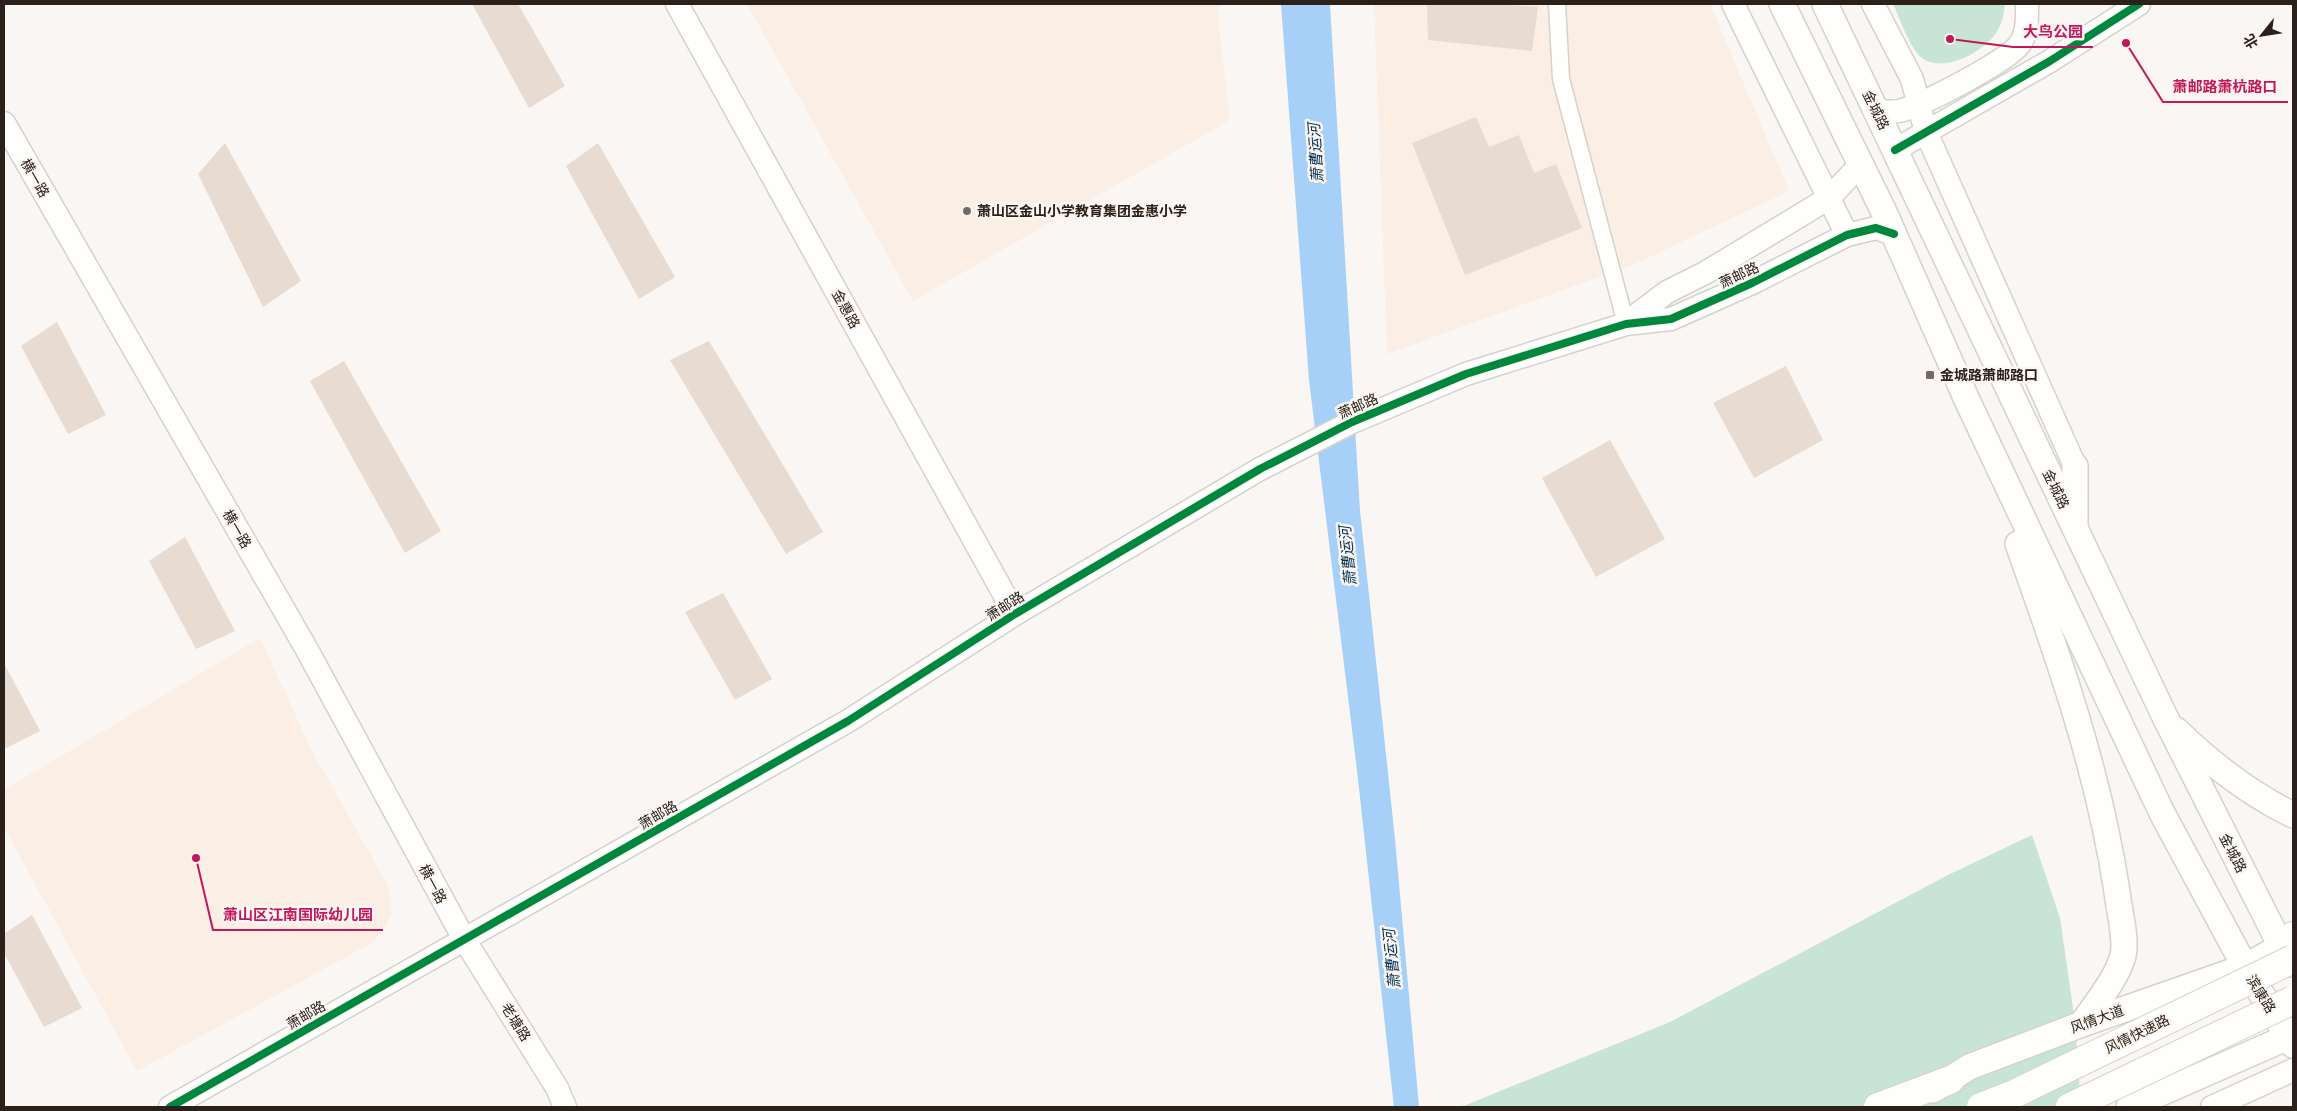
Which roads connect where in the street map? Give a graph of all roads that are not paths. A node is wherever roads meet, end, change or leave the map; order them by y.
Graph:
1 (677, 4) edge
2 (1557, 4) edge
3 (1733, 4) edge
4 (1782, 4) edge
5 (1825, 4) edge
6 (1873, 4) edge
7 (2027, 4) edge
8 (2139, 4) edge
9 (1919, 104) junction
10 (1876, 111) junction
11 (4, 123) edge
12 (1926, 132) junction
13 (1895, 150) junction
14 (1861, 164) junction
15 (1829, 198) junction
16 (1847, 234) junction
17 (1894, 234) junction
18 (1626, 324) junction
19 (1967, 400) junction
20 (2076, 466) joint
21 (2075, 529) junction
22 (1015, 614) junction
23 (2166, 719) junction
24 (2293, 815) edge
25 (464, 939) junction
26 (2290, 946) edge
27 (2245, 967) junction
28 (2293, 971) edge
29 (2293, 1000) edge
30 (2082, 1024) junction
31 (2292, 1037) edge
32 (2293, 1070) edge
33 (1950, 1080) junction
34 (170, 1107) edge
35 (565, 1107) edge
36 (1878, 1107) edge
37 (1907, 1107) edge
38 (1981, 1107) edge
39 (2070, 1107) edge
40 (2129, 1107) edge
41 (2212, 1107) edge

1 - 22 street, 金惠路
2 - 18 street
3 - 15 street
4 - 14 main road
5 - 10 main road, 金城路
6 - 9 street, 金城路
7 - 9 street
8 - 12 street
9 - 10 street
9 - 12 street, 金城路
10 - 13 main road, 金城路
11 - 25 street, 横一路
12 - 13 street
12 - 20 street, 金城路
13 - 21 main road, 金城路
14 - 15 street
14 - 17 main road
15 - 16 street
15 - 18 street
16 - 17 street, 萧邮路
16 - 18 street, 萧邮路
17 - 19 main road
18 - 22 street, 萧邮路
19 - 27 main road
19 - 30 main road
20 - 21 main road
21 - 23 main road, 金城路
22 - 25 street, 萧邮路
23 - 24 main road
23 - 26 main road, 金城路
25 - 34 street, 萧邮路
25 - 35 street, 老塘路
26 - 27 main road, 风情大道
26 - 28 main road, 金城路
26 - 38 highway, 风情快速路, bridge
27 - 30 main road, 风情大道
27 - 31 main road, 滨康路
29 - 39 highway, bridge
30 - 33 main road, 风情大道
31 - 40 main road
32 - 41 street
33 - 36 highway
33 - 37 main road, 风情大道

